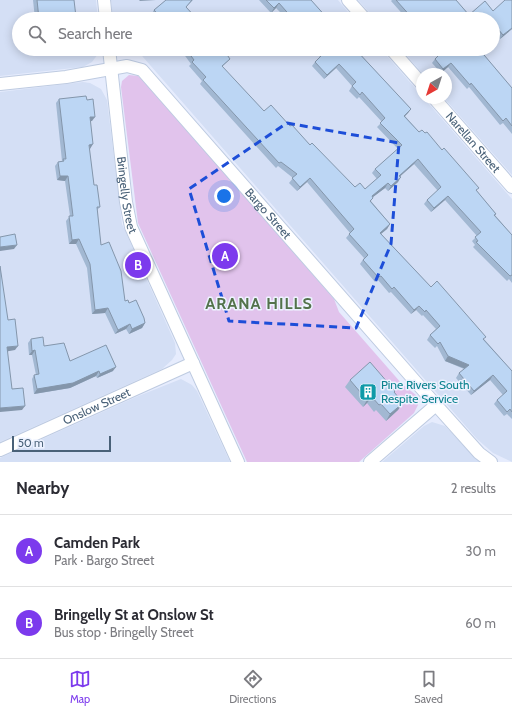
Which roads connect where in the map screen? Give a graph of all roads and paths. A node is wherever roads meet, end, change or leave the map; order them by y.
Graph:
1 (104, 0) edge
2 (348, 0) edge
3 (105, 12) edge
4 (359, 12) edge
5 (110, 56) edge
6 (397, 56) edge
7 (111, 68) junction
8 (416, 77) edge
9 (0, 84) edge
10 (439, 104) edge
11 (512, 187) edge
12 (193, 363) junction
13 (436, 405) junction
14 (0, 450) edge
15 (238, 462) edge
16 (370, 462) edge
17 (492, 462) edge

1 - 3 street
2 - 4 street
5 - 7 street, Bringelly Street
6 - 8 street
7 - 9 street, Bargo Street
7 - 12 street, Bringelly Street
7 - 13 street, Bargo Street
10 - 11 street, Narellan Street
12 - 14 street, Onslow Street
12 - 15 street, Bringelly Street
13 - 16 street
13 - 17 street, Bargo Street

